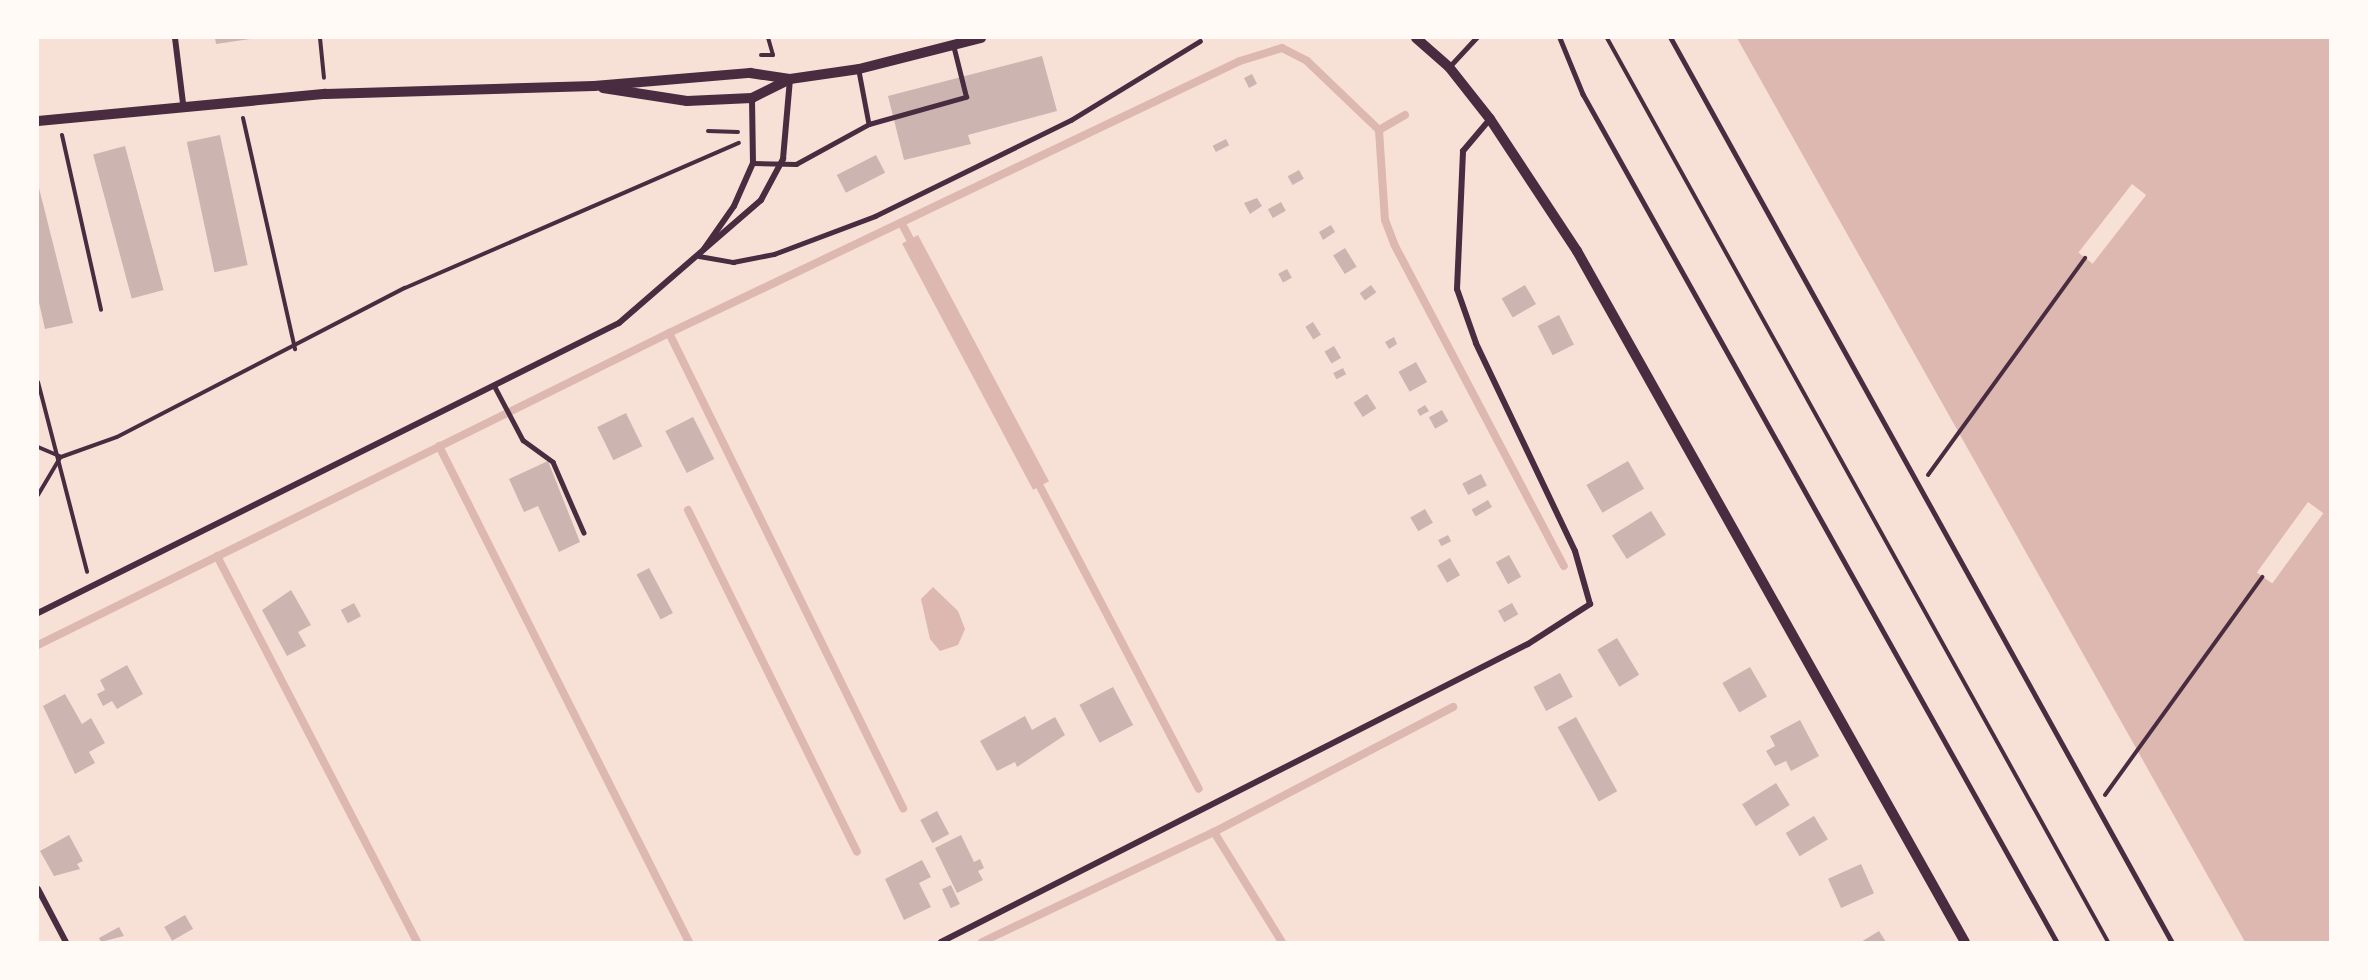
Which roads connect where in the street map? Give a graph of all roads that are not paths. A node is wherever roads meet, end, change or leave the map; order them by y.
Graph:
1 (175, 38) edge
2 (981, 38) edge
3 (1476, 38) edge
4 (1560, 38) edge
5 (1671, 38) edge
6 (1419, 39) edge
7 (1200, 41) dead end
8 (953, 45) junction
9 (1449, 67) junction
10 (858, 69) junction
11 (790, 79) junction
12 (594, 86) junction
13 (752, 98) junction
14 (183, 103) junction
15 (1490, 119) junction
16 (38, 121) edge
17 (869, 124) junction
18 (753, 163) junction
19 (779, 166) junction
20 (699, 256) junction
21 (495, 387) junction
22 (584, 533) dead end
23 (38, 613) edge
24 (38, 889) edge
25 (66, 942) edge
26 (940, 942) edge
27 (1965, 942) edge
28 (2057, 942) edge
29 (2172, 942) edge

1 - 14 street
2 - 8 street
3 - 9 lane
4 - 28 lane
5 - 29 lane
6 - 9 street
7 - 20 lane
8 - 10 street
8 - 17 lane
9 - 15 street
10 - 11 street
10 - 17 lane
11 - 12 street
11 - 13 street
11 - 19 street
12 - 13 street
12 - 14 street
13 - 18 street
14 - 16 street
15 - 26 street
15 - 27 street
17 - 19 lane
18 - 19 lane
18 - 20 street
19 - 20 street
20 - 21 street
21 - 22 lane
21 - 23 street
24 - 25 street

